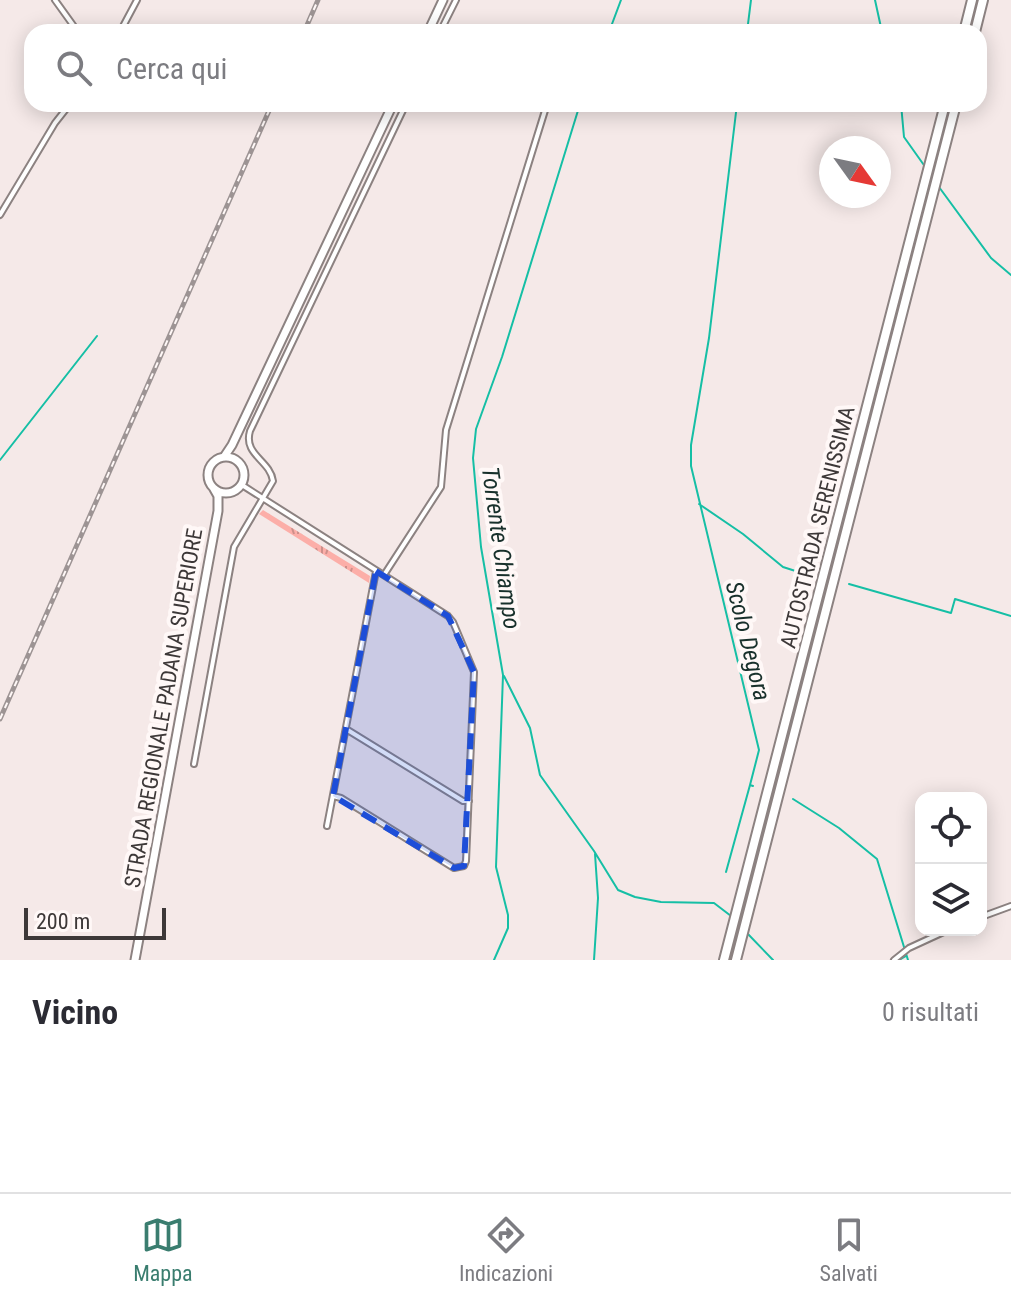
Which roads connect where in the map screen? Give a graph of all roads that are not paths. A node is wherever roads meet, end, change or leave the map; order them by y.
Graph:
1 (55, 0) edge
2 (137, 0) edge
3 (443, 0) edge
4 (456, 0) edge
5 (972, 0) edge
6 (983, 0) edge
7 (72, 24) edge
8 (124, 24) edge
9 (432, 24) edge
10 (444, 24) edge
11 (966, 24) edge
12 (977, 24) edge
13 (64, 112) edge
14 (389, 112) edge
15 (402, 112) edge
16 (545, 112) edge
17 (943, 112) edge
18 (954, 112) edge
19 (0, 215) edge
20 (238, 432) junction
21 (224, 457) junction
22 (235, 460) junction
23 (242, 485) junction
24 (214, 489) junction
25 (231, 493) junction
26 (263, 499) junction
27 (218, 511) junction
28 (376, 571) junction
29 (384, 575) junction
30 (346, 729) junction
31 (194, 764) dead end
32 (333, 796) junction
33 (469, 801) junction
34 (327, 826) dead end
35 (1011, 906) edge
36 (987, 915) edge
37 (935, 936) edge
38 (135, 960) edge
39 (724, 960) edge
40 (736, 960) edge
41 (894, 960) edge

1 - 7 street
2 - 8 street
3 - 9 main road
4 - 10 street
5 - 11 highway
6 - 12 highway
13 - 19 street
14 - 20 main road
15 - 26 street
16 - 29 street
17 - 39 highway, AUTOSTRADA SERENISSIMA
18 - 40 highway, AUTOSTRADA SERENISSIMA
20 - 21 main road
20 - 22 main road
21 - 22 main road
21 - 24 main road
22 - 23 main road
23 - 25 main road
23 - 26 street
24 - 25 main road
24 - 27 main road, STRADA REGIONALE PADANA SUPERIORE
25 - 27 main road, STRADA REGIONALE PADANA SUPERIORE
26 - 28 street
26 - 31 street
27 - 38 main road, STRADA REGIONALE PADANA SUPERIORE
28 - 29 street
28 - 30 street
29 - 33 street
30 - 32 street
30 - 33 street
32 - 33 street
32 - 34 street
35 - 36 street
37 - 41 street

